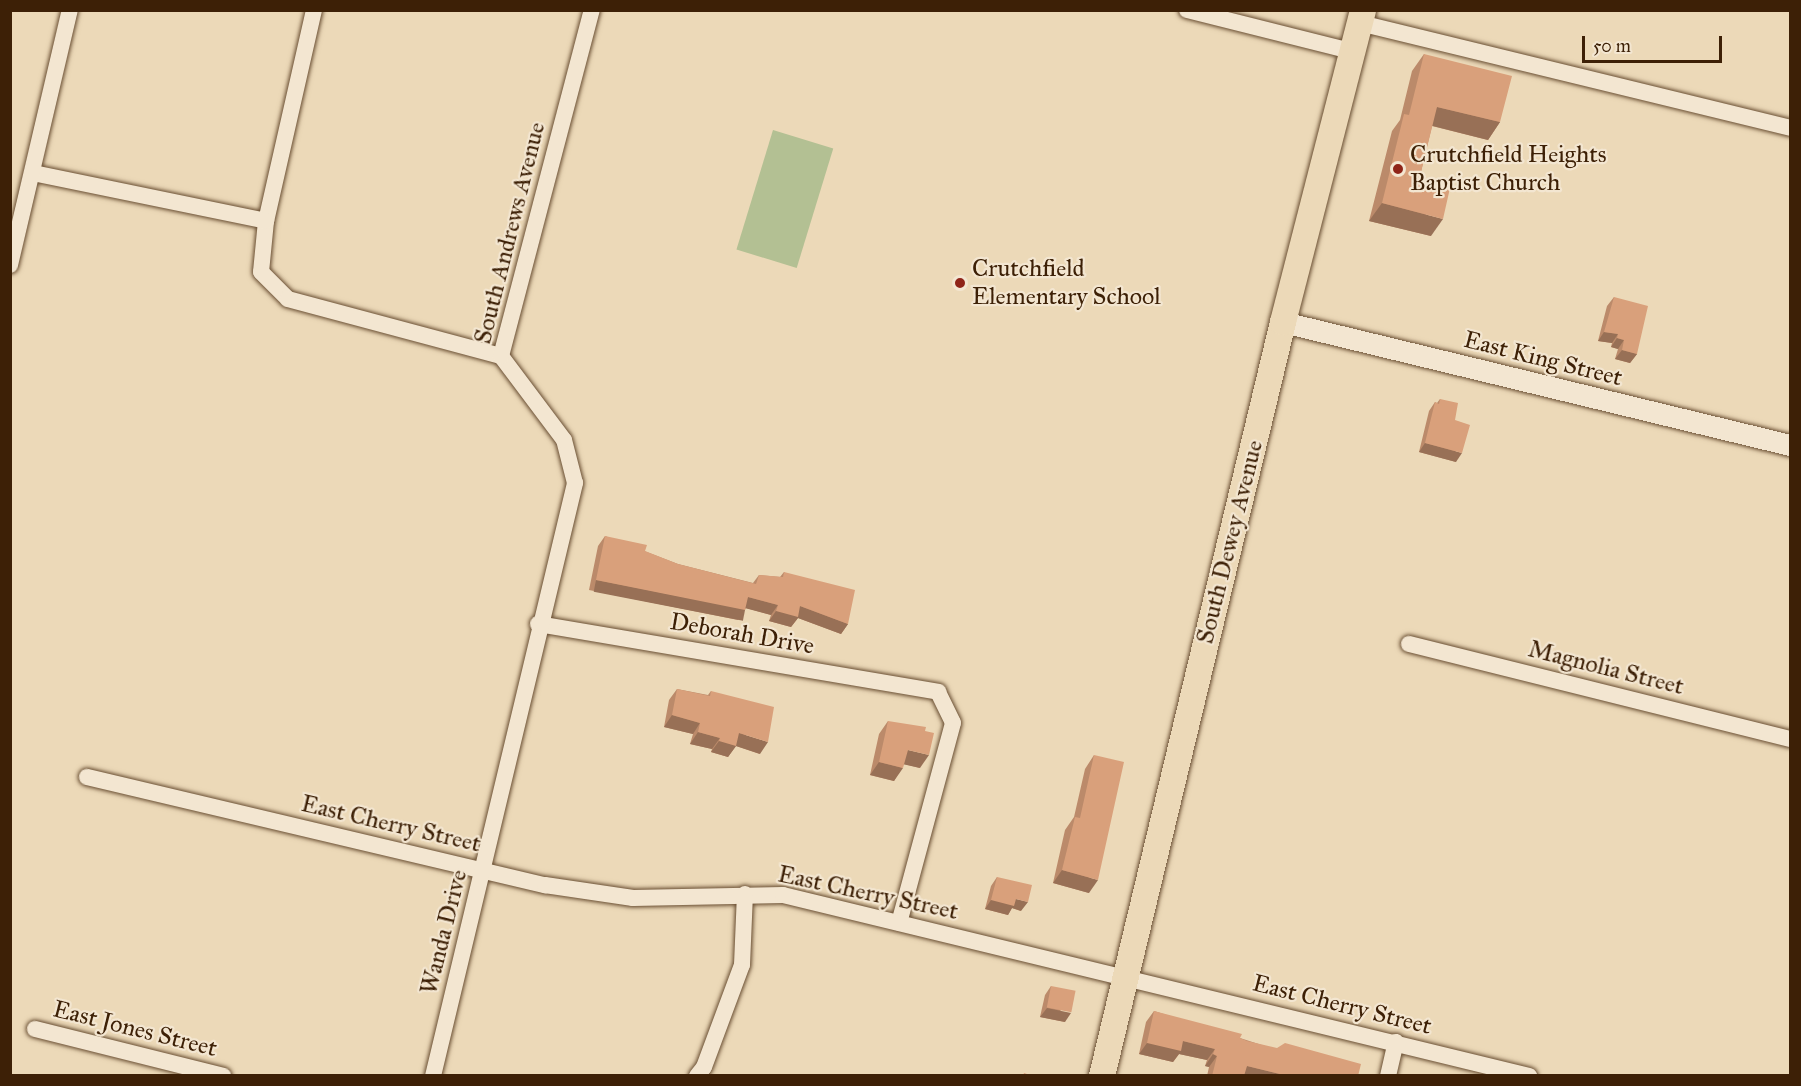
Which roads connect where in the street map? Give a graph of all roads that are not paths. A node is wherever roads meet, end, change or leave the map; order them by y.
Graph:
1 (70, 10) edge
2 (314, 10) edge
3 (592, 10) edge
4 (1187, 10) edge
5 (1361, 17) edge
6 (1354, 52) junction
7 (1791, 128) edge
8 (33, 173) junction
9 (266, 221) junction
10 (10, 265) edge
11 (1283, 322) junction
12 (501, 356) junction
13 (1791, 445) edge
14 (538, 624) junction
15 (1409, 644) dead end
16 (1791, 739) edge
17 (87, 777) dead end
18 (484, 870) junction
19 (745, 894) junction
20 (899, 923) junction
21 (1125, 977) junction
22 (35, 1029) dead end
23 (1396, 1042) junction
24 (223, 1076) edge
25 (433, 1076) edge
26 (697, 1076) edge
27 (1102, 1076) edge
28 (1388, 1076) edge
29 (1529, 1076) edge

1 - 8 street
2 - 9 street
3 - 12 street, South Andrews Avenue
4 - 6 street
5 - 6 main road, South Dewey Avenue
5 - 7 street
6 - 11 main road, South Dewey Avenue
8 - 9 street
8 - 10 street
9 - 12 street
11 - 13 street, East King Street
11 - 21 main road, South Dewey Avenue
12 - 14 street, South Andrews Avenue
14 - 18 street, Wanda Drive
14 - 20 street, Deborah Drive
15 - 16 street, Magnolia Street
17 - 18 street, East Cherry Street
18 - 19 street, East Cherry Street
18 - 25 street, Wanda Drive
19 - 20 street, East Cherry Street
19 - 26 street
20 - 21 street, East Cherry Street
21 - 23 street, East Cherry Street
21 - 27 main road, South Dewey Avenue
22 - 24 street, East Jones Street
23 - 28 street
23 - 29 street, East Cherry Street

